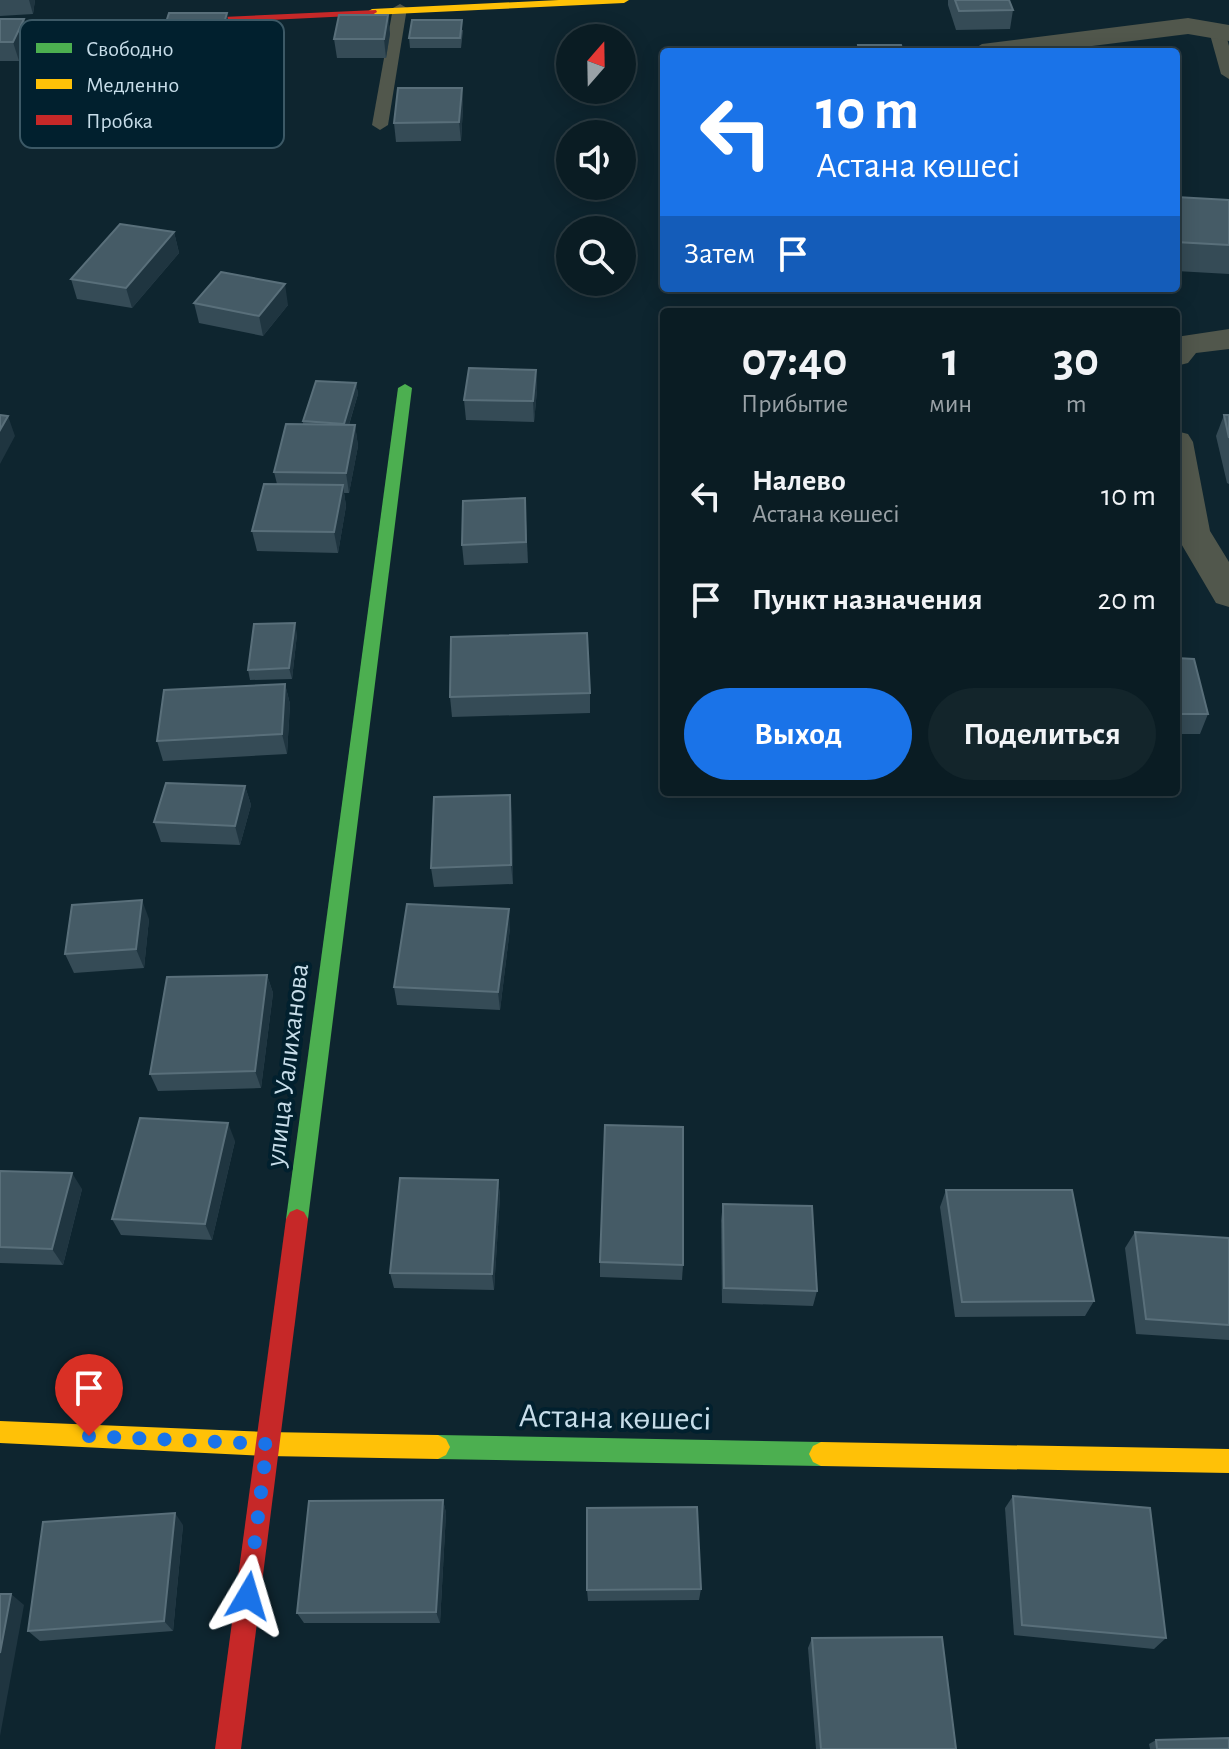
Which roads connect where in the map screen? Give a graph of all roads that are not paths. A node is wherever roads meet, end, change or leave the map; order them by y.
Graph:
1 (624, 0) edge
2 (1149, 4) dead end
3 (400, 8) junction
4 (182, 20) edge
5 (1188, 26) junction
6 (20, 29) edge
7 (0, 30) edge
8 (1223, 32) edge
9 (1014, 48) edge
10 (1229, 74) edge
11 (380, 125) dead end
12 (1229, 339) edge
13 (1180, 351) edge
14 (405, 388) dead end
15 (1180, 473) edge
16 (1229, 594) edge
17 (0, 1432) edge
18 (267, 1444) junction
19 (1229, 1461) edge
20 (228, 1749) edge

1 - 3 street
2 - 5 street
3 - 4 street
3 - 11 lane
5 - 8 street
5 - 9 street
6 - 7 street
8 - 10 lane
12 - 13 street
14 - 18 street, улица Уалиханова
15 - 16 street
17 - 18 street, Астана көшесі
18 - 19 street, Астана көшесі
18 - 20 street, улица Уалиханова

